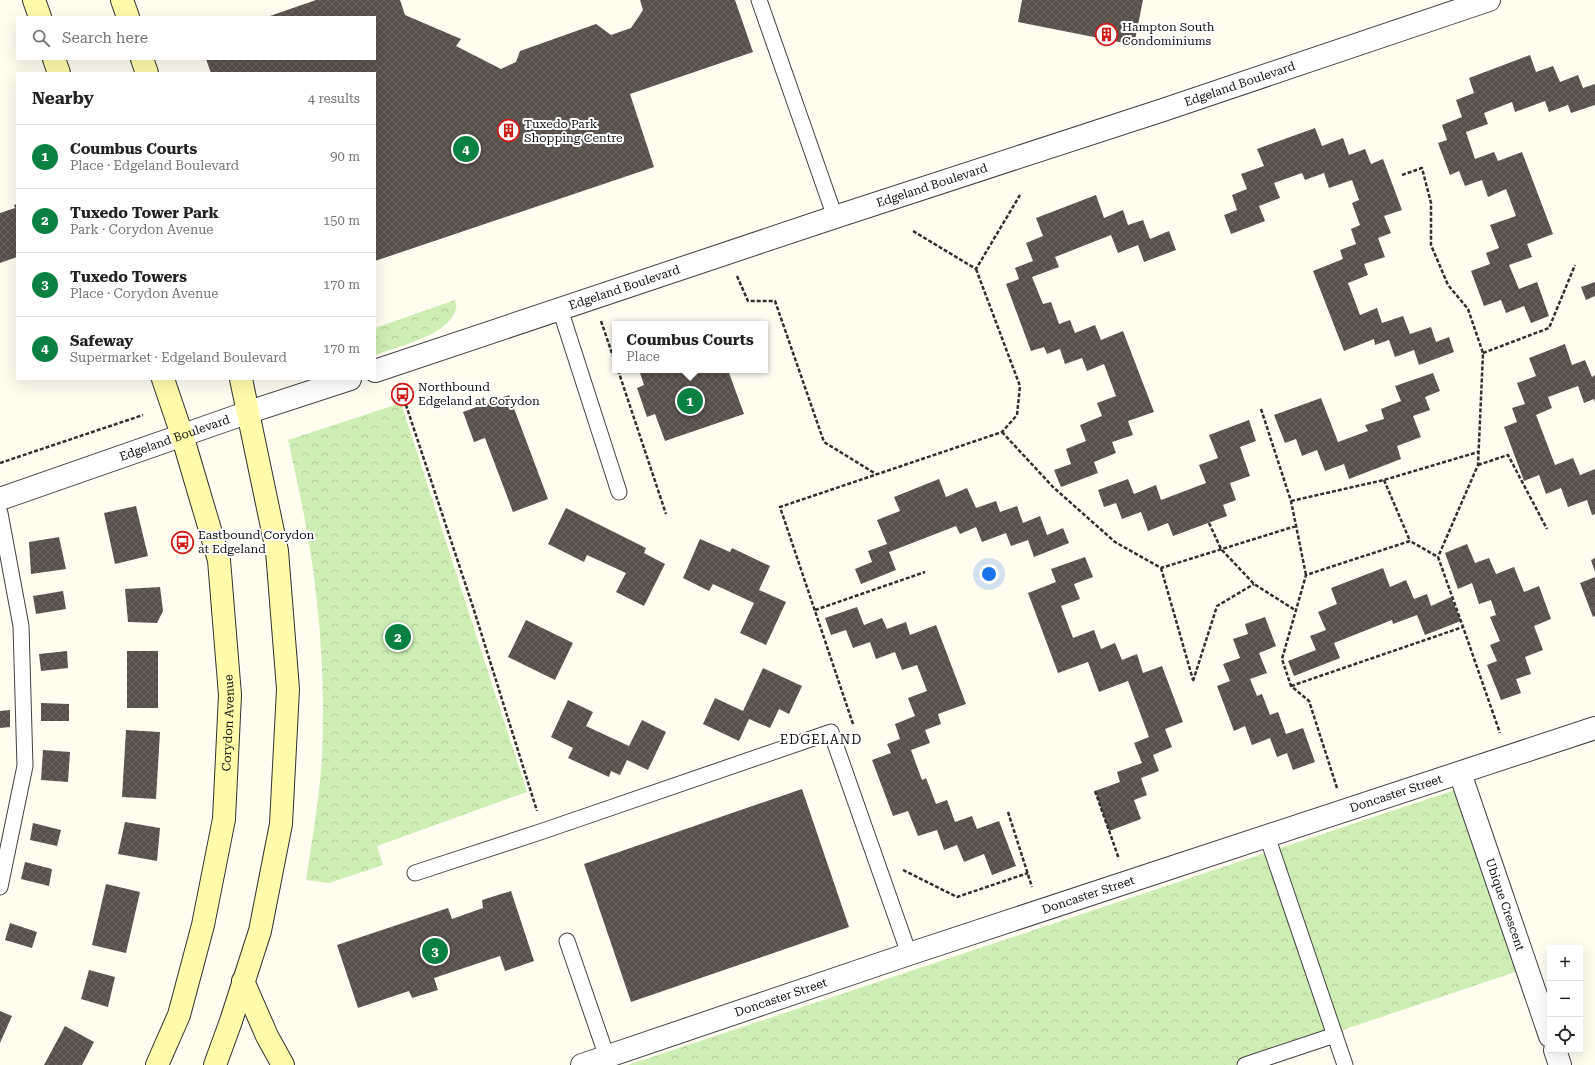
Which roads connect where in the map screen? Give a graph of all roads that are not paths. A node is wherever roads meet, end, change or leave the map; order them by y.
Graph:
1 (34, 0) edge
2 (122, 0) edge
3 (759, 0) edge
4 (1490, 0) edge
5 (40, 16) edge
6 (128, 16) edge
7 (54, 60) edge
8 (142, 60) edge
9 (59, 72) edge
10 (147, 72) edge
11 (835, 217) junction
12 (560, 309) junction
13 (376, 371) edge
14 (163, 380) edge
15 (241, 380) edge
16 (347, 380) edge
17 (249, 412) junction
18 (182, 435) junction
19 (619, 492) dead end
20 (0, 499) edge
21 (0, 513) edge
22 (1595, 728) edge
23 (1460, 773) junction
24 (1267, 836) junction
25 (415, 873) dead end
26 (0, 887) edge
27 (567, 941) dead end
28 (909, 954) junction
29 (244, 981) junction
30 (1547, 1027) edge
31 (1335, 1035) junction
32 (1556, 1053) edge
33 (607, 1057) junction
34 (157, 1065) edge
35 (215, 1065) edge
36 (283, 1065) edge
37 (582, 1065) edge
38 (1245, 1065) edge
39 (1345, 1065) edge
40 (1560, 1065) edge

1 - 5 main road
2 - 6 main road
3 - 11 lane
4 - 11 street, Edgeland Boulevard
7 - 9 main road
8 - 10 main road
11 - 12 street, Edgeland Boulevard
12 - 13 street, Edgeland Boulevard
12 - 19 lane
14 - 18 main road, Corydon Avenue
15 - 17 main road
16 - 17 street, Edgeland Boulevard
17 - 18 street, Edgeland Boulevard
17 - 29 main road
18 - 20 street, Edgeland Boulevard
18 - 34 main road, Corydon Avenue
21 - 26 lane
22 - 23 street, Doncaster Street
23 - 24 street, Doncaster Street
23 - 30 street, Ubique Crescent
24 - 28 street, Doncaster Street
24 - 31 lane
25 - 28 lane
27 - 33 lane
28 - 33 street, Doncaster Street
29 - 35 main road
29 - 36 main road
31 - 38 lane
31 - 39 lane
32 - 40 street
33 - 37 street, Doncaster Street

